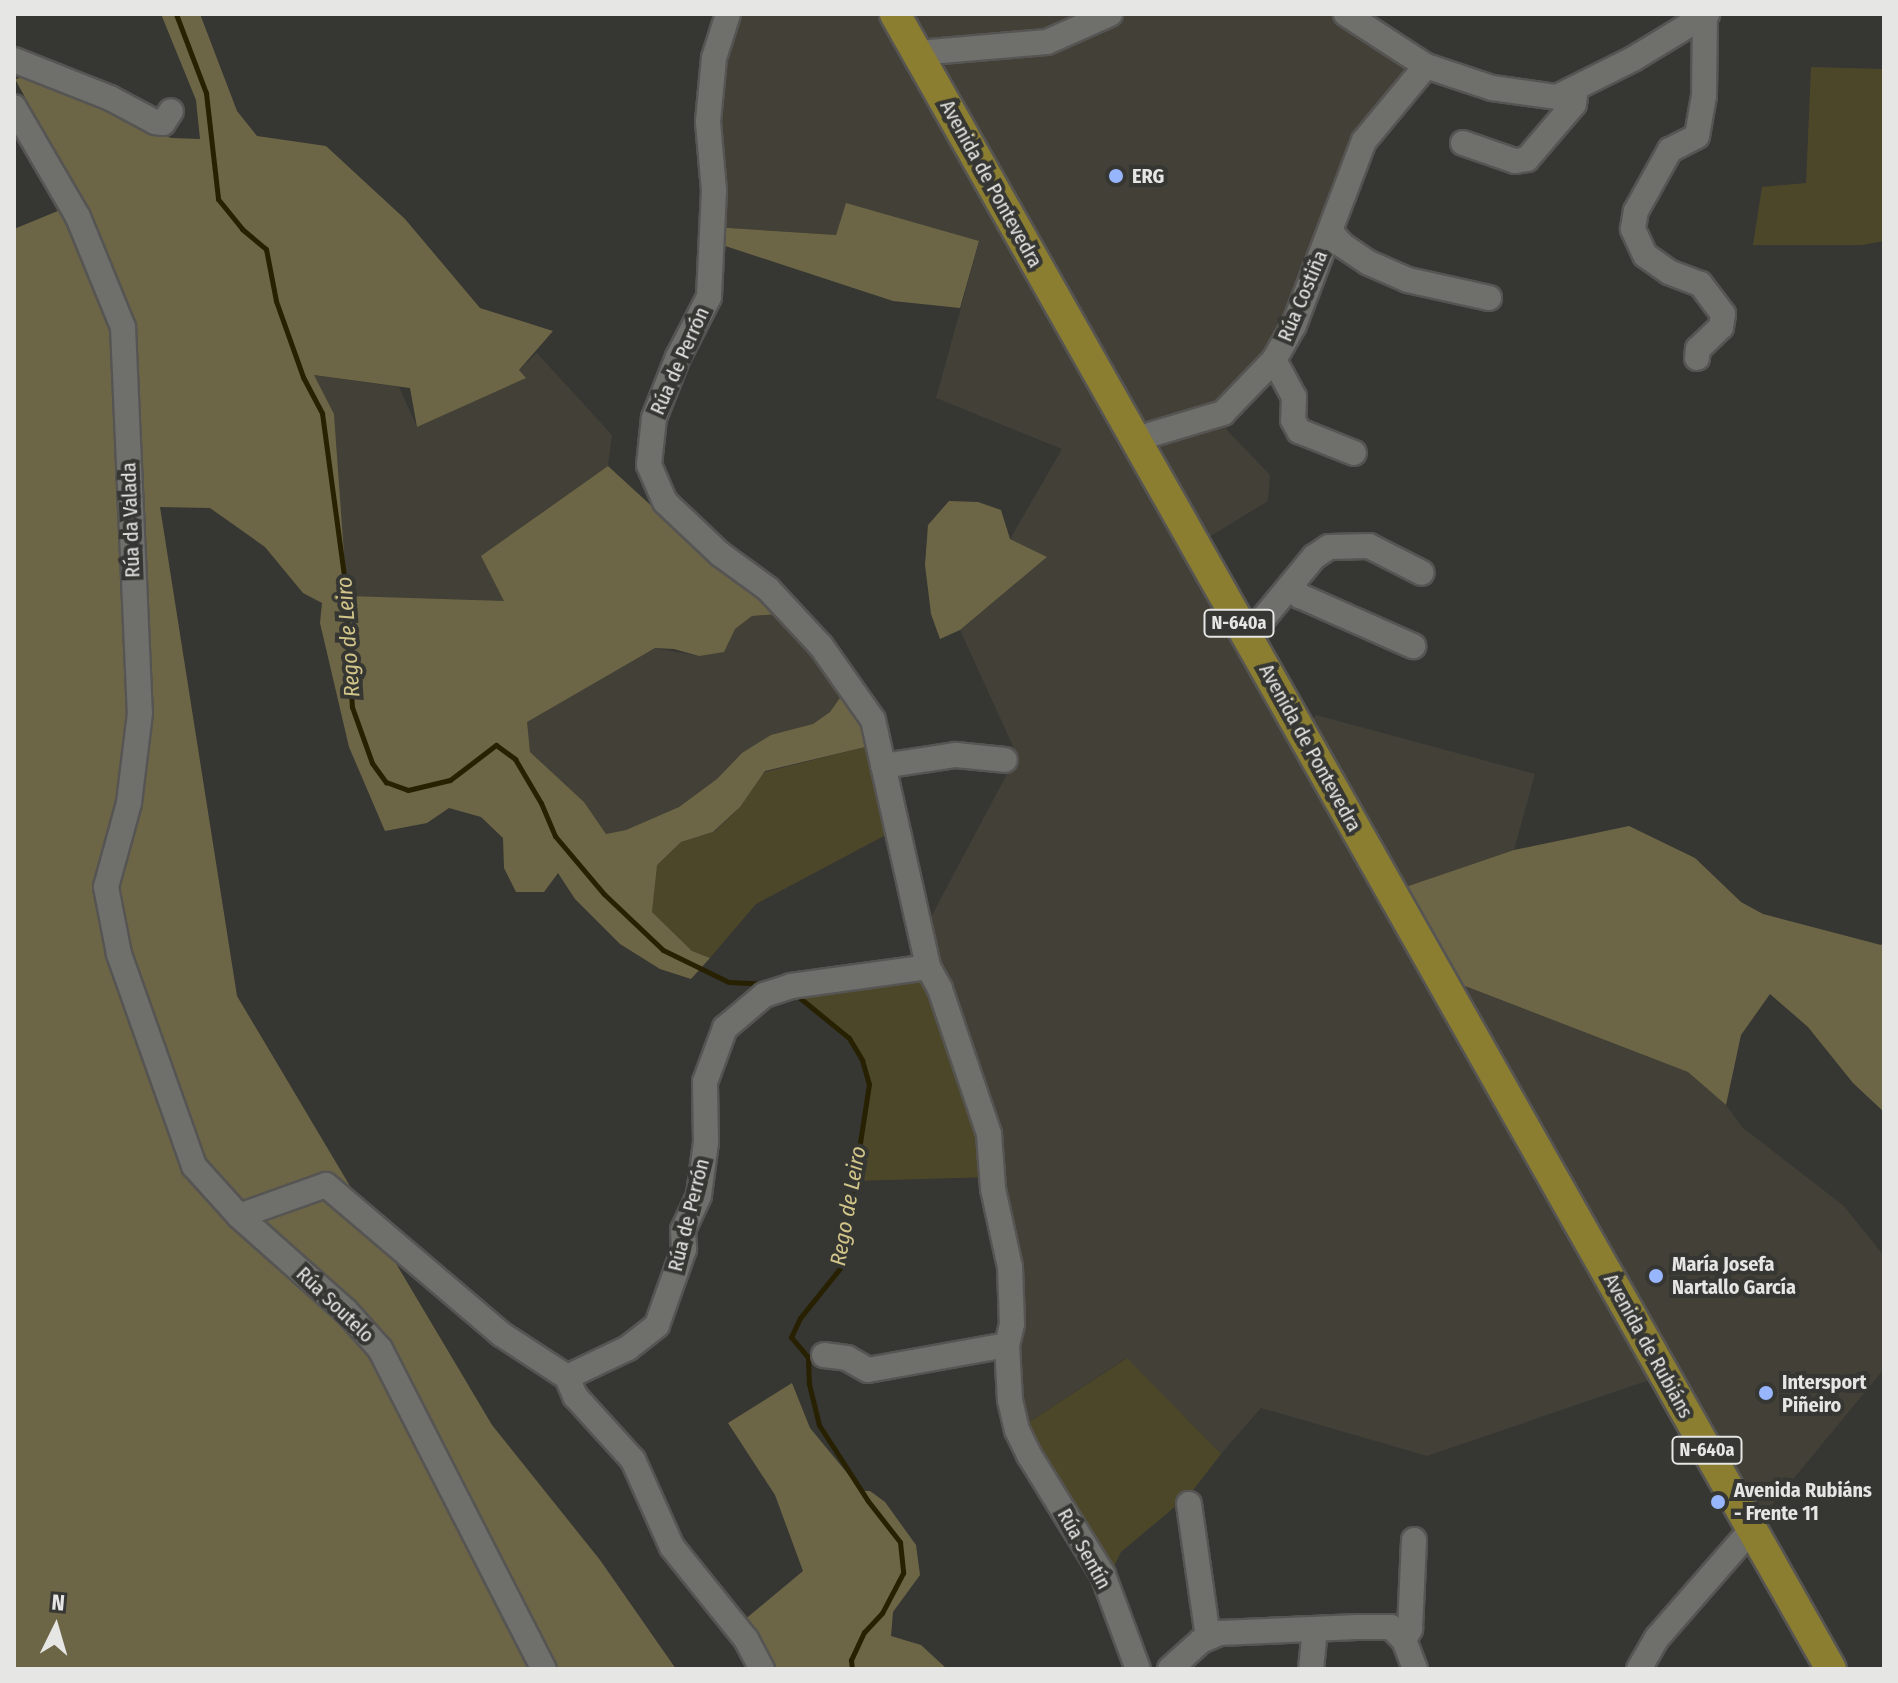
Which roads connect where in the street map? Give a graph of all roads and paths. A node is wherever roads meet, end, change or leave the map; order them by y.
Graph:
1 (728, 14) edge
2 (895, 14) edge
3 (1110, 14) edge
4 (1346, 14) edge
5 (1706, 15) edge
6 (918, 53) junction
7 (14, 60) edge
8 (1426, 66) junction
9 (1576, 88) junction
10 (14, 107) edge
11 (171, 111) dead end
12 (1463, 143) dead end
13 (1330, 231) junction
14 (1489, 298) dead end
15 (1697, 358) dead end
16 (1274, 360) junction
17 (1136, 439) junction
18 (1354, 453) dead end
19 (1422, 573) dead end
20 (1292, 585) junction
21 (1248, 637) junction
22 (1413, 646) dead end
23 (1005, 760) dead end
24 (883, 766) junction
25 (119, 954) joint
26 (928, 967) junction
27 (239, 1216) junction
28 (1584, 1232) joint
29 (1007, 1345) junction
30 (824, 1355) dead end
31 (567, 1377) junction
32 (1042, 1477) joint
33 (1189, 1504) dead end
34 (1752, 1529) junction
35 (1414, 1540) dead end
36 (1315, 1629) junction
37 (1208, 1638) junction
38 (1404, 1640) junction
39 (544, 1669) edge
40 (762, 1669) edge
41 (1138, 1669) edge
42 (1170, 1669) edge
43 (1311, 1669) edge
44 (1415, 1669) edge
45 (1639, 1669) edge
46 (1831, 1669) edge

1 - 24 street, Rúa de Perrón
2 - 6 main road, Avenida de Pontevedra / N-640a
3 - 6 street
4 - 8 street
5 - 9 street
5 - 15 street
6 - 17 main road, Avenida de Pontevedra / N-640a
7 - 11 street
8 - 9 street
8 - 13 street, Rúa Costiña
9 - 12 street
10 - 25 street, Rúa da Valada
13 - 14 street, Rúa Costiña
13 - 16 street, Rúa Costiña
16 - 17 street, Rúa Costiña
16 - 18 street, Rúa Costiña
17 - 21 main road, Avenida de Pontevedra / N-640a
19 - 20 street
20 - 21 street
20 - 22 street
21 - 28 main road, Avenida de Pontevedra / N-640a
23 - 24 street
24 - 26 street, Rúa de Perrón
25 - 27 street, Rúa Soutelo
26 - 29 street, Rúa de Perrón
26 - 31 street, Rúa de Perrón
27 - 31 street
27 - 39 street, Rúa Soutelo
28 - 34 main road, Avenida de Rubiáns / N-640a
29 - 30 street
29 - 32 street, Rúa de Perrón
31 - 40 street
32 - 41 street, Rúa Sentín
33 - 37 street
34 - 45 street
34 - 46 main road, Avenida de Rubiáns / N-640a
35 - 38 street
36 - 37 street
36 - 38 street
36 - 43 street
37 - 42 street
38 - 44 street

